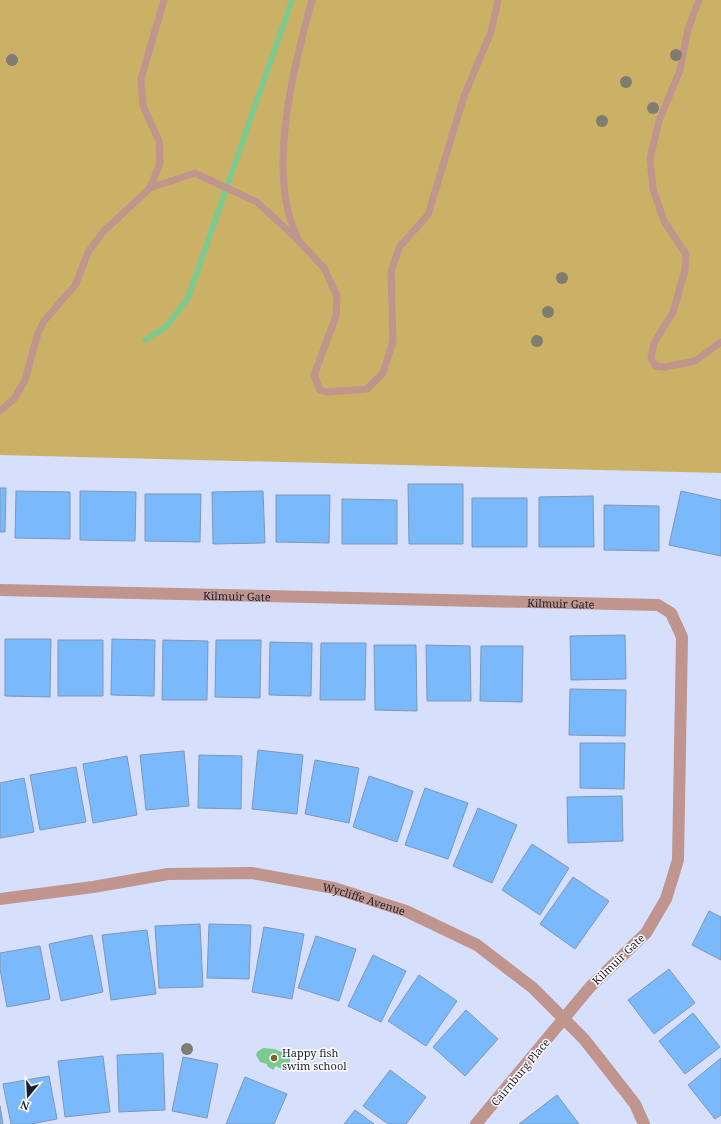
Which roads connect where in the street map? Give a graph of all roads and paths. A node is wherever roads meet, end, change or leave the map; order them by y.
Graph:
1 (164, 0) edge
2 (312, 0) edge
3 (498, 0) edge
4 (699, 0) edge
5 (150, 188) junction
6 (297, 239) junction
7 (721, 342) edge
8 (0, 411) edge
9 (0, 590) edge
10 (0, 899) edge
11 (564, 1019) junction
12 (476, 1124) edge
13 (644, 1124) edge

1 - 5 lane
2 - 6 lane
3 - 6 lane
4 - 7 lane
5 - 6 lane
5 - 8 lane
9 - 11 street, Kilmuir Gate
10 - 11 street, Wycliffe Avenue
11 - 12 street, Cairnburg Place
11 - 13 street, Wycliffe Avenue

